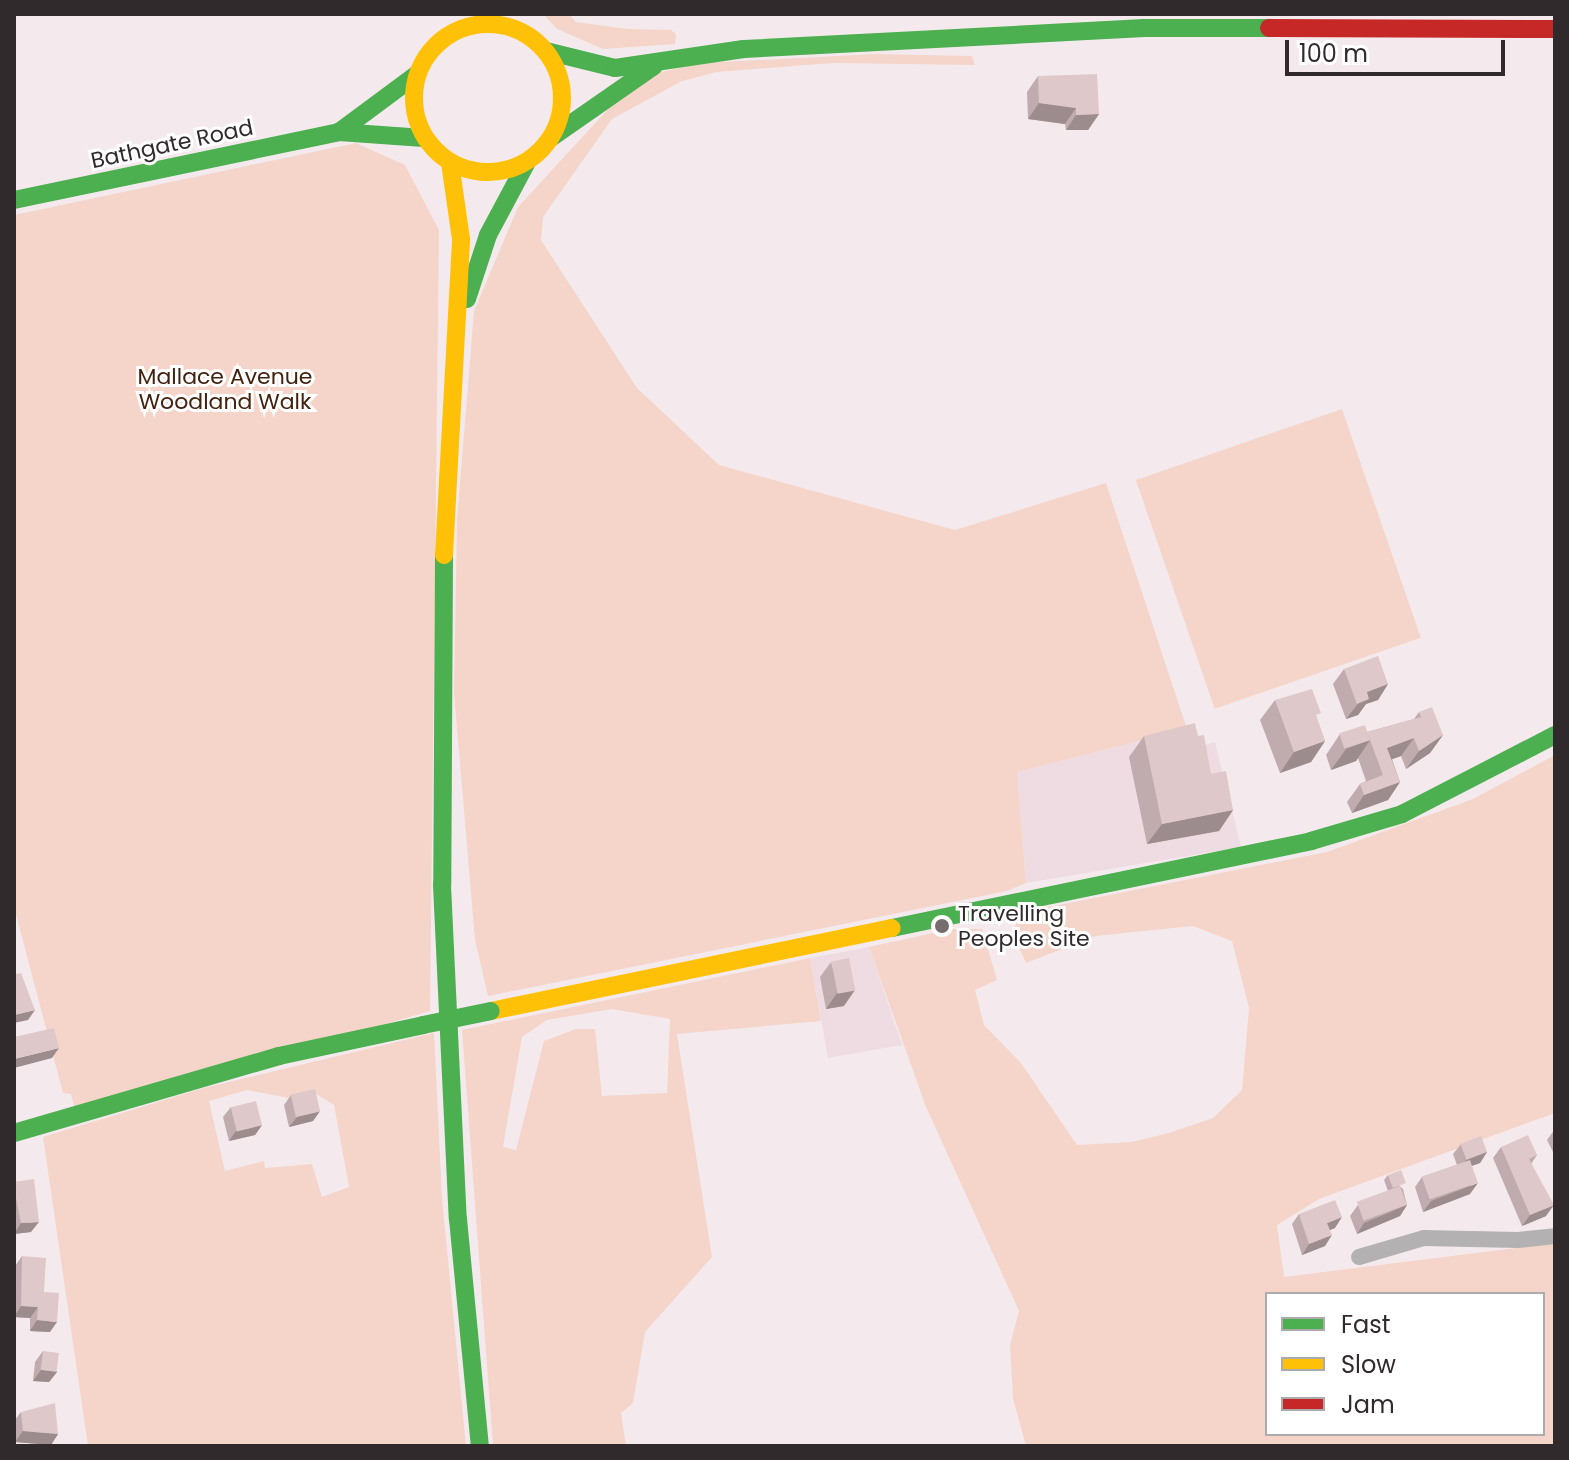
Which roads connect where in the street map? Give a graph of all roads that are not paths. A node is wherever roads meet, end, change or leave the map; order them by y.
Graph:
1 (521, 14) edge
2 (474, 20) edge
3 (1555, 29) edge
4 (525, 33) junction
5 (546, 51) junction
6 (661, 62) junction
7 (417, 74) junction
8 (339, 132) junction
9 (552, 137) junction
10 (424, 138) junction
11 (527, 162) junction
12 (450, 163) junction
13 (14, 200) edge
14 (455, 332) junction
15 (1555, 735) edge
16 (14, 1133) edge
17 (1555, 1236) edge
18 (1359, 1257) dead end
19 (480, 1446) edge

1 - 4 main road
2 - 4 main road
2 - 7 main road
3 - 6 main road
4 - 5 main road
5 - 6 main road
5 - 9 main road
6 - 9 main road
7 - 8 main road, Bathgate Road
7 - 10 main road
8 - 10 main road, Bathgate Road
8 - 13 main road, Bathgate Road
9 - 11 main road
10 - 12 main road
11 - 12 main road
11 - 14 main road
12 - 14 main road
14 - 19 main road
15 - 16 main road, bridge
17 - 18 street

